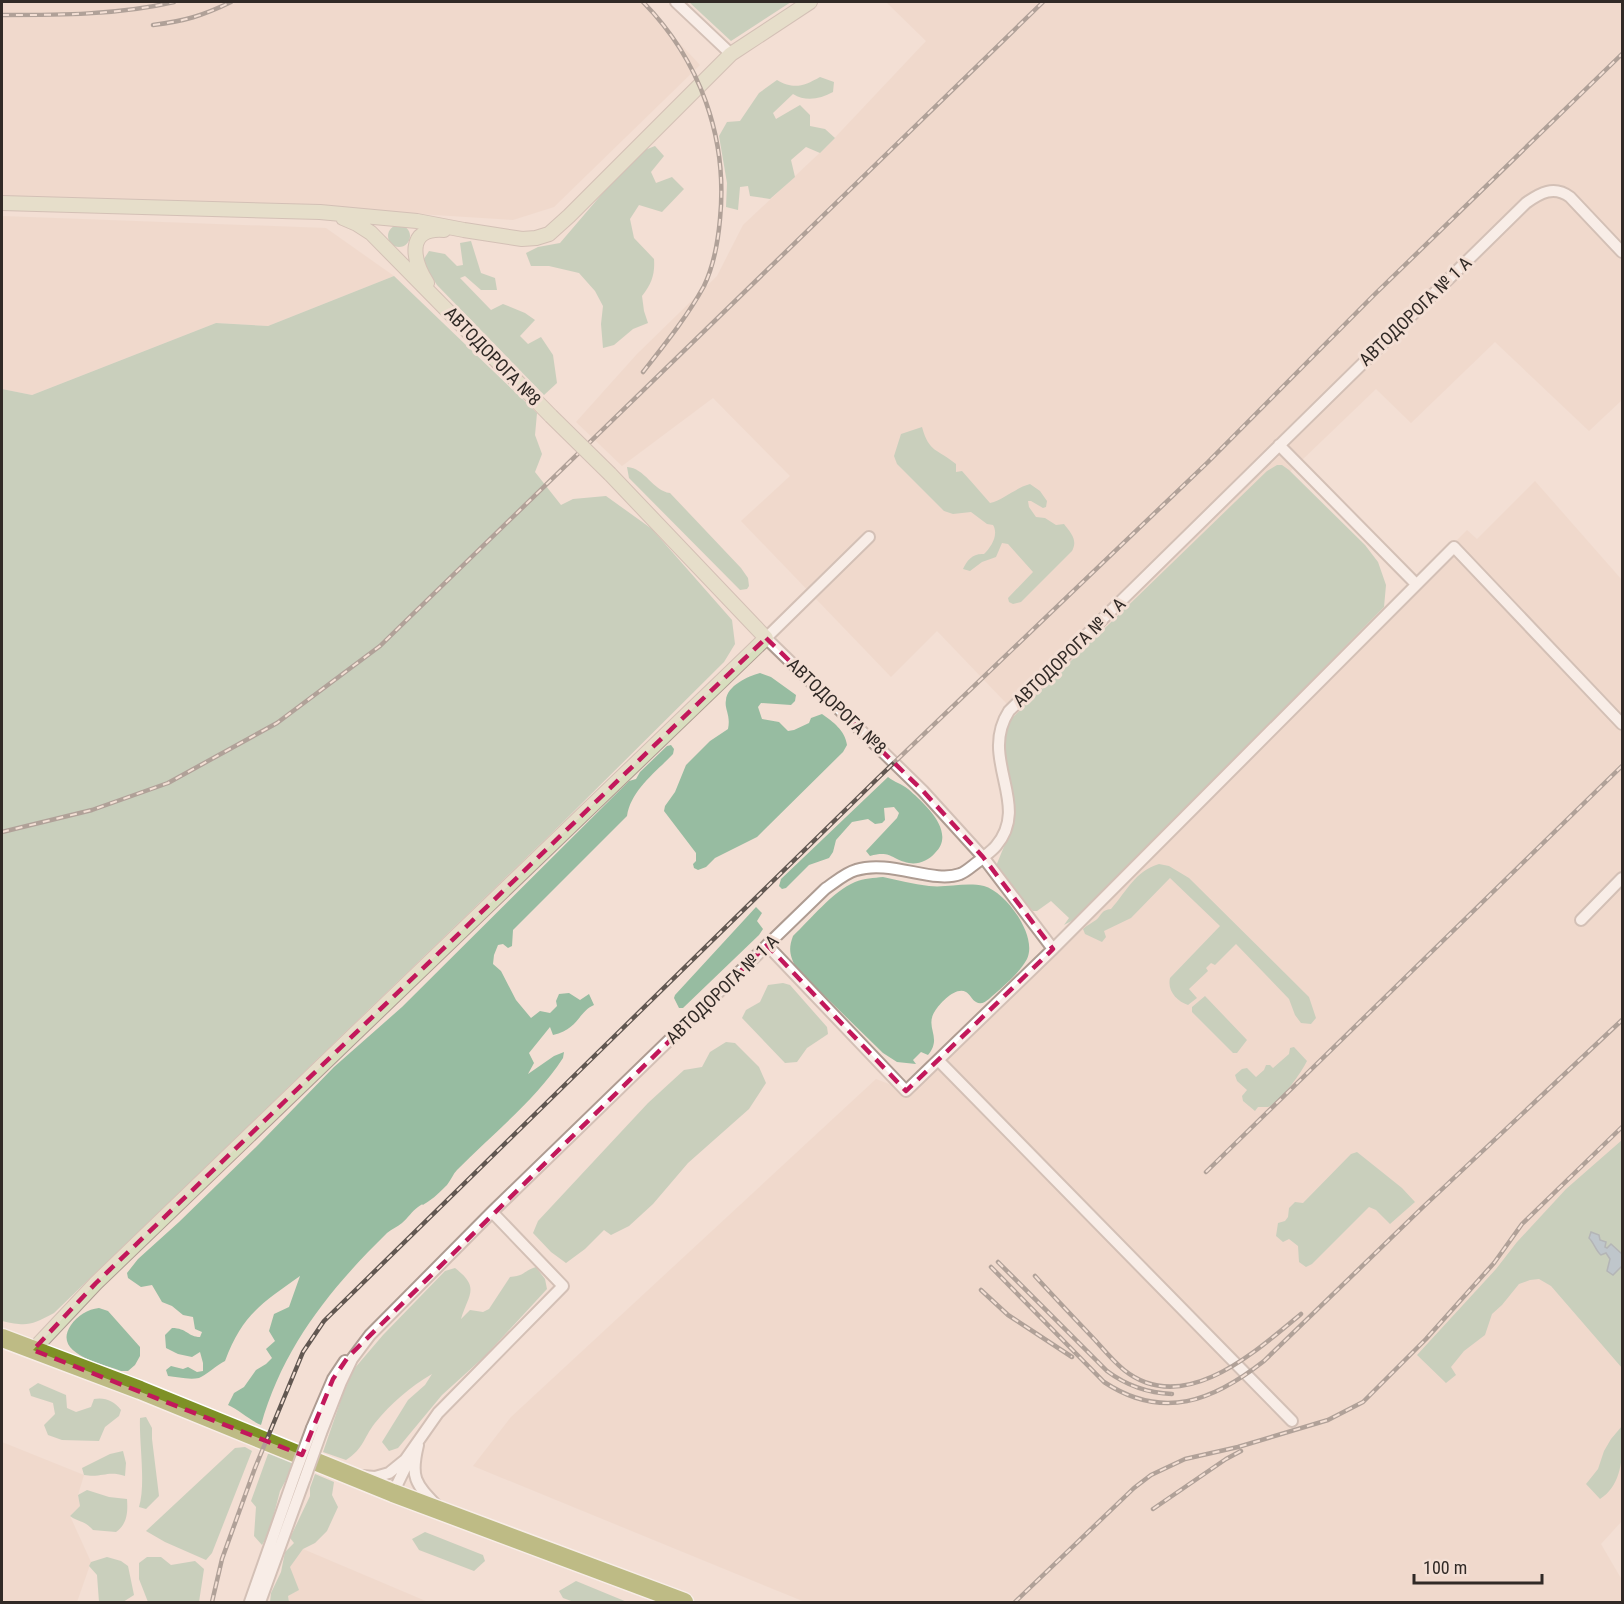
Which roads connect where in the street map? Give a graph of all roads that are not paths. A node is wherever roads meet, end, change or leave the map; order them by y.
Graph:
1 (676, 2) edge
2 (810, 2) edge
3 (731, 54) junction
4 (2, 203) edge
5 (320, 212) junction
6 (402, 219) junction
7 (464, 230) junction
8 (416, 244) junction
9 (386, 249) junction
10 (1623, 252) edge
11 (435, 296) junction
12 (1279, 445) junction
13 (869, 537) dead end
14 (1416, 584) junction
15 (766, 638) junction
16 (1623, 724) edge
17 (983, 857) junction
18 (1623, 878) edge
19 (1581, 920) dead end
20 (767, 945) junction
21 (1053, 949) junction
22 (938, 1060) junction
23 (492, 1212) junction
24 (2, 1338) edge
25 (33, 1350) junction
26 (1292, 1421) dead end
27 (419, 1438) junction
28 (351, 1475) junction
29 (300, 1476) junction
30 (393, 1493) junction
31 (441, 1511) junction
32 (250, 1602) edge
33 (260, 1602) edge
34 (684, 1602) edge

1 - 3 street
2 - 3 street
3 - 7 street
4 - 5 street
5 - 6 street
5 - 9 street, АВТОДОРОГА №8
6 - 7 street
6 - 8 street
6 - 9 street
7 - 8 street
8 - 9 street
8 - 11 street, АВТОДОРОГА №8
9 - 11 street, АВТОДОРОГА №8
10 - 12 street, АВТОДОРОГА № 1 А
11 - 15 street, АВТОДОРОГА №8, bridge
12 - 14 street
12 - 17 street, АВТОДОРОГА № 1 А
13 - 15 street
14 - 16 street
14 - 21 street
15 - 17 street, АВТОДОРОГА №8
15 - 25 street
17 - 20 street, АВТОДОРОГА № 1 А
17 - 21 street, АВТОДОРОГА №8
18 - 19 street
20 - 22 street
20 - 23 street, АВТОДОРОГА № 1 А
21 - 22 street
22 - 26 street
23 - 27 street
23 - 29 street, АВТОДОРОГА № 1 А, bridge
24 - 25 highway
25 - 28 highway
27 - 28 street
27 - 30 street
27 - 31 street
28 - 30 highway
29 - 32 street
29 - 33 street
30 - 31 highway
31 - 34 highway

